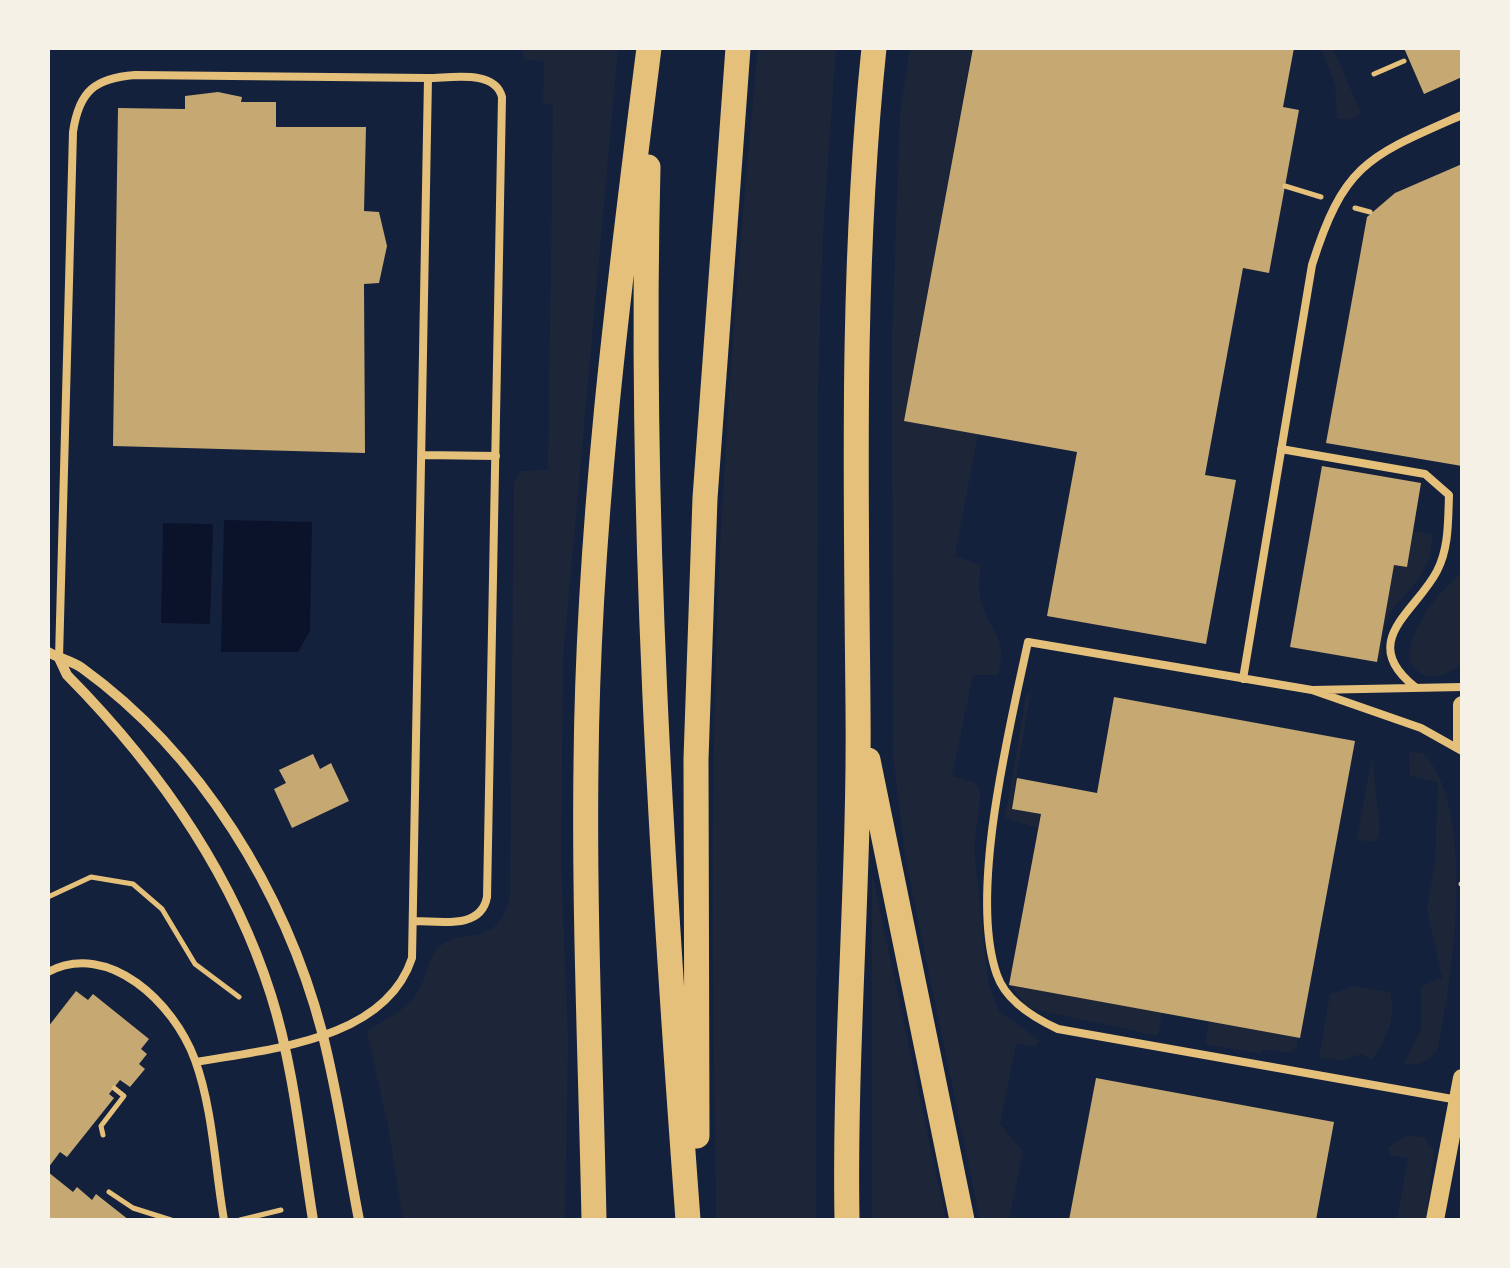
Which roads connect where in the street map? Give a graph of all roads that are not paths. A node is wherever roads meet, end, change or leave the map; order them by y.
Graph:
1 (651, 48) edge
2 (738, 48) edge
3 (876, 48) edge
4 (428, 78) junction
5 (1462, 114) edge
6 (1281, 449) junction
7 (422, 456) junction
8 (496, 456) junction
9 (48, 652) edge
10 (60, 658) junction
11 (1243, 680) junction
12 (1462, 687) edge
13 (1415, 688) junction
14 (1312, 690) junction
15 (858, 706) junction
16 (1462, 706) edge
17 (1462, 741) edge
18 (1462, 751) edge
19 (415, 921) junction
20 (48, 972) edge
21 (322, 1034) junction
22 (284, 1046) junction
23 (196, 1062) junction
24 (1462, 1078) edge
25 (1461, 1101) edge
26 (224, 1220) edge
27 (313, 1220) edge
28 (359, 1220) edge
29 (594, 1220) edge
30 (688, 1220) edge
31 (698, 1220) edge
32 (846, 1220) edge
33 (962, 1220) edge
34 (1436, 1220) edge

1 - 29 highway
1 - 30 highway
2 - 31 highway
3 - 15 highway
4 - 7 lane
4 - 8 lane
4 - 10 lane
5 - 6 lane
6 - 11 lane
6 - 13 lane
7 - 8 lane
7 - 19 lane
8 - 19 lane
9 - 10 street
10 - 21 street
10 - 22 street
11 - 14 lane
11 - 25 lane
12 - 13 lane
13 - 14 lane
14 - 18 lane
15 - 32 highway
15 - 33 highway
16 - 17 street
19 - 21 lane
20 - 23 lane
21 - 22 lane
21 - 28 street
22 - 23 lane
22 - 27 street
23 - 26 lane
24 - 25 street
25 - 34 street

